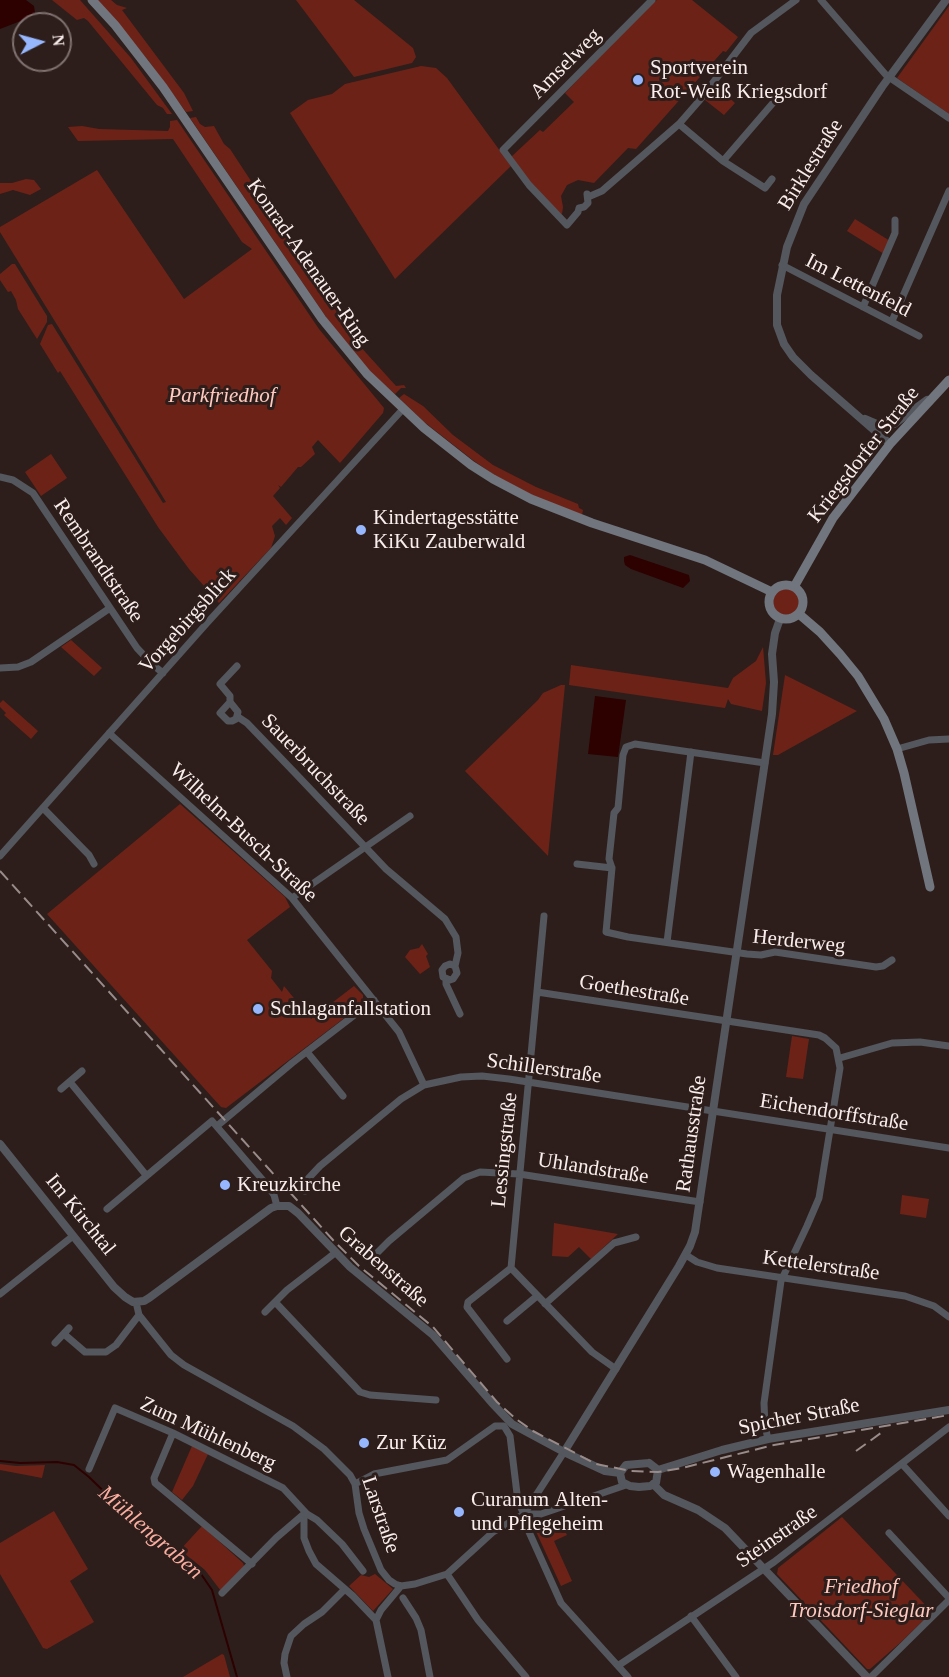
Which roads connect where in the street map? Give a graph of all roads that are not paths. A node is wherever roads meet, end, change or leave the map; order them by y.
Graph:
1 (92, 0) edge
2 (652, 0) edge
3 (796, 0) edge
4 (821, 0) edge
5 (946, 0) edge
6 (890, 78) junction
7 (785, 89) dead end
8 (949, 118) edge
9 (679, 124) junction
10 (723, 160) junction
11 (772, 179) dead end
12 (949, 191) edge
13 (895, 220) dead end
14 (783, 263) junction
15 (863, 307) junction
16 (892, 321) junction
17 (919, 336) dead end
18 (949, 380) edge
19 (930, 398) junction
20 (403, 409) junction
21 (857, 415) junction
22 (890, 444) junction
23 (0, 477) edge
24 (794, 587) junction
25 (772, 592) junction
26 (110, 608) junction
27 (799, 614) junction
28 (780, 619) junction
29 (237, 666) dead end
30 (0, 668) edge
31 (163, 673) junction
32 (230, 702) junction
33 (238, 717) junction
34 (109, 733) junction
35 (949, 739) edge
36 (897, 749) junction
37 (691, 752) junction
38 (765, 763) junction
39 (43, 808) junction
40 (411, 816) dead end
41 (367, 847) junction
42 (0, 856) edge
43 (94, 864) dead end
44 (577, 864) dead end
45 (612, 868) junction
46 (930, 887) dead end
47 (292, 898) junction
48 (544, 916) dead end
49 (667, 942) junction
50 (738, 952) junction
51 (892, 960) dead end
52 (455, 966) junction
53 (446, 979) junction
54 (537, 993) junction
55 (374, 1000) junction
56 (460, 1014) dead end
57 (727, 1022) junction
58 (949, 1046) edge
59 (307, 1052) junction
60 (840, 1058) junction
61 (82, 1071) dead end
62 (70, 1082) junction
63 (528, 1082) junction
64 (424, 1085) junction
65 (61, 1089) dead end
66 (343, 1096) dead end
67 (714, 1111) junction
68 (214, 1124) junction
69 (830, 1129) junction
70 (0, 1144) edge
71 (949, 1148) edge
72 (519, 1174) junction
73 (146, 1175) junction
74 (304, 1191) dead end
75 (700, 1202) junction
76 (277, 1206) junction
77 (107, 1209) dead end
78 (74, 1236) junction
79 (636, 1237) dead end
80 (335, 1253) junction
81 (686, 1255) junction
82 (374, 1263) dead end
83 (511, 1268) junction
84 (783, 1276) junction
85 (0, 1294) edge
86 (537, 1296) junction
87 (136, 1302) junction
88 (276, 1303) junction
89 (545, 1304) junction
90 (265, 1311) dead end
91 (948, 1314) edge
92 (139, 1315) junction
93 (507, 1321) dead end
94 (69, 1328) dead end
95 (63, 1334) junction
96 (55, 1343) dead end
97 (507, 1359) dead end
98 (616, 1369) junction
99 (436, 1400) dead end
100 (949, 1410) edge
101 (949, 1427) edge
102 (173, 1432) junction
103 (768, 1439) junction
104 (564, 1452) junction
105 (902, 1464) junction
106 (89, 1469) dead end
107 (658, 1470) junction
108 (620, 1473) junction
109 (356, 1484) junction
110 (626, 1485) junction
111 (653, 1485) junction
112 (306, 1514) junction
113 (524, 1514) junction
114 (949, 1516) edge
115 (889, 1533) dead end
116 (252, 1564) junction
117 (764, 1568) junction
118 (363, 1571) dead end
119 (447, 1574) junction
120 (401, 1586) junction
121 (344, 1590) junction
122 (222, 1593) dead end
123 (403, 1598) dead end
124 (949, 1599) edge
125 (691, 1616) junction
126 (376, 1620) junction
127 (618, 1665) junction
128 (287, 1677) edge
129 (388, 1677) edge
130 (430, 1677) edge
131 (526, 1677) edge
132 (628, 1677) edge
133 (736, 1677) edge
134 (867, 1677) edge
135 (871, 1677) edge

1 - 20 main road, Konrad-Adenauer-Ring
2 - 9 street, Amselweg
3 - 9 street
4 - 6 street
5 - 6 street, Birklestraße
6 - 8 street
6 - 14 street, Birklestraße
7 - 10 street
9 - 10 street
10 - 11 street
12 - 16 street
13 - 15 street
14 - 15 street, Im Lettenfeld
14 - 21 street, Birklestraße
15 - 16 street, Im Lettenfeld
16 - 17 street, Im Lettenfeld
18 - 19 main road, Kriegsdorfer Straße
19 - 21 street, Birklestraße
19 - 22 main road, Kriegsdorfer Straße
20 - 25 main road, Konrad-Adenauer-Ring
20 - 31 street, Vorgebirgsblick
21 - 22 street, Birklestraße
22 - 24 main road, Kriegsdorfer Straße
23 - 26 street, Rembrandtstraße
24 - 25 main road
24 - 27 main road
25 - 28 main road
26 - 30 street
26 - 31 street, Rembrandtstraße
27 - 28 main road
27 - 36 main road
28 - 38 street, Rathausstraße
29 - 32 street, Sauerbruchstraße
31 - 34 street, Vorgebirgsblick
32 - 33 street, Sauerbruchstraße
32 - 33 street, Sauerbruchstraße
33 - 41 street, Sauerbruchstraße
34 - 39 street, Vorgebirgsblick
34 - 47 street, Wilhelm-Busch-Straße
35 - 36 street
36 - 46 main road
37 - 38 street
37 - 45 street
37 - 49 street
38 - 50 street, Rathausstraße
39 - 42 street, Vorgebirgsblick
39 - 43 street
40 - 41 street
41 - 47 street
41 - 52 street, Sauerbruchstraße
44 - 45 street
45 - 49 street, Herderweg
47 - 55 street, Wilhelm-Busch-Straße
48 - 54 street, Lessingstraße
49 - 50 street, Herderweg
50 - 51 street, Herderweg
50 - 57 street, Rathausstraße
52 - 53 street
52 - 53 street
53 - 56 street
54 - 57 street, Goethestraße
54 - 63 street, Lessingstraße
55 - 59 street
55 - 64 street, Wilhelm-Busch-Straße
57 - 60 street, Goethestraße
57 - 67 street, Rathausstraße
58 - 60 street
59 - 66 street
59 - 68 street
60 - 69 street
61 - 62 street
62 - 65 street
62 - 73 street
63 - 64 street, Schillerstraße
63 - 67 street, Schillerstraße
63 - 72 street, Lessingstraße
64 - 74 street, Schillerstraße
67 - 69 street, Eichendorffstraße
67 - 75 street, Rathausstraße
68 - 73 street
68 - 76 street
69 - 71 street, Eichendorffstraße
69 - 84 street
70 - 78 street, Im Kirchtal
72 - 75 street, Uhlandstraße
72 - 82 street, Uhlandstraße
72 - 83 street, Lessingstraße
73 - 77 street
75 - 81 street, Rathausstraße
76 - 80 street, Grabenstraße
76 - 87 street
78 - 85 street
78 - 87 street, Im Kirchtal
79 - 89 street
80 - 88 street
80 - 104 street, Grabenstraße
81 - 84 street, Kettelerstraße
81 - 98 street, Rathausstraße
83 - 86 street
83 - 97 street
84 - 91 street, Kettelerstraße
84 - 103 street
86 - 89 street
86 - 93 street
87 - 92 street, Larstraße
88 - 90 street
88 - 99 street
89 - 98 street
92 - 95 street
92 - 109 street, Larstraße
94 - 95 street
95 - 96 street
98 - 104 street, Rathausstraße
100 - 103 street, Spicher Straße
101 - 105 street, Steinstraße
102 - 106 street, Zum Mühlenberg
102 - 112 street, Zum Mühlenberg
102 - 116 street
103 - 107 street, Spicher Straße
104 - 108 street, Grabenstraße
104 - 113 street, Rathausstraße
105 - 114 street
105 - 117 street, Steinstraße
107 - 108 street
107 - 111 street
108 - 110 street
109 - 113 street
109 - 120 street, Larstraße
110 - 111 street
110 - 113 street
111 - 117 street
112 - 116 street
112 - 118 street, Zum Mühlenberg
112 - 121 street
113 - 119 street, Rathausstraße
113 - 127 street
115 - 124 street
116 - 122 street
117 - 125 street, Steinstraße
117 - 134 street
119 - 120 street
119 - 131 street
120 - 126 street
121 - 126 street
121 - 128 street
123 - 130 street
124 - 135 street
125 - 127 street, Steinstraße
125 - 133 street
126 - 129 street
127 - 132 street

